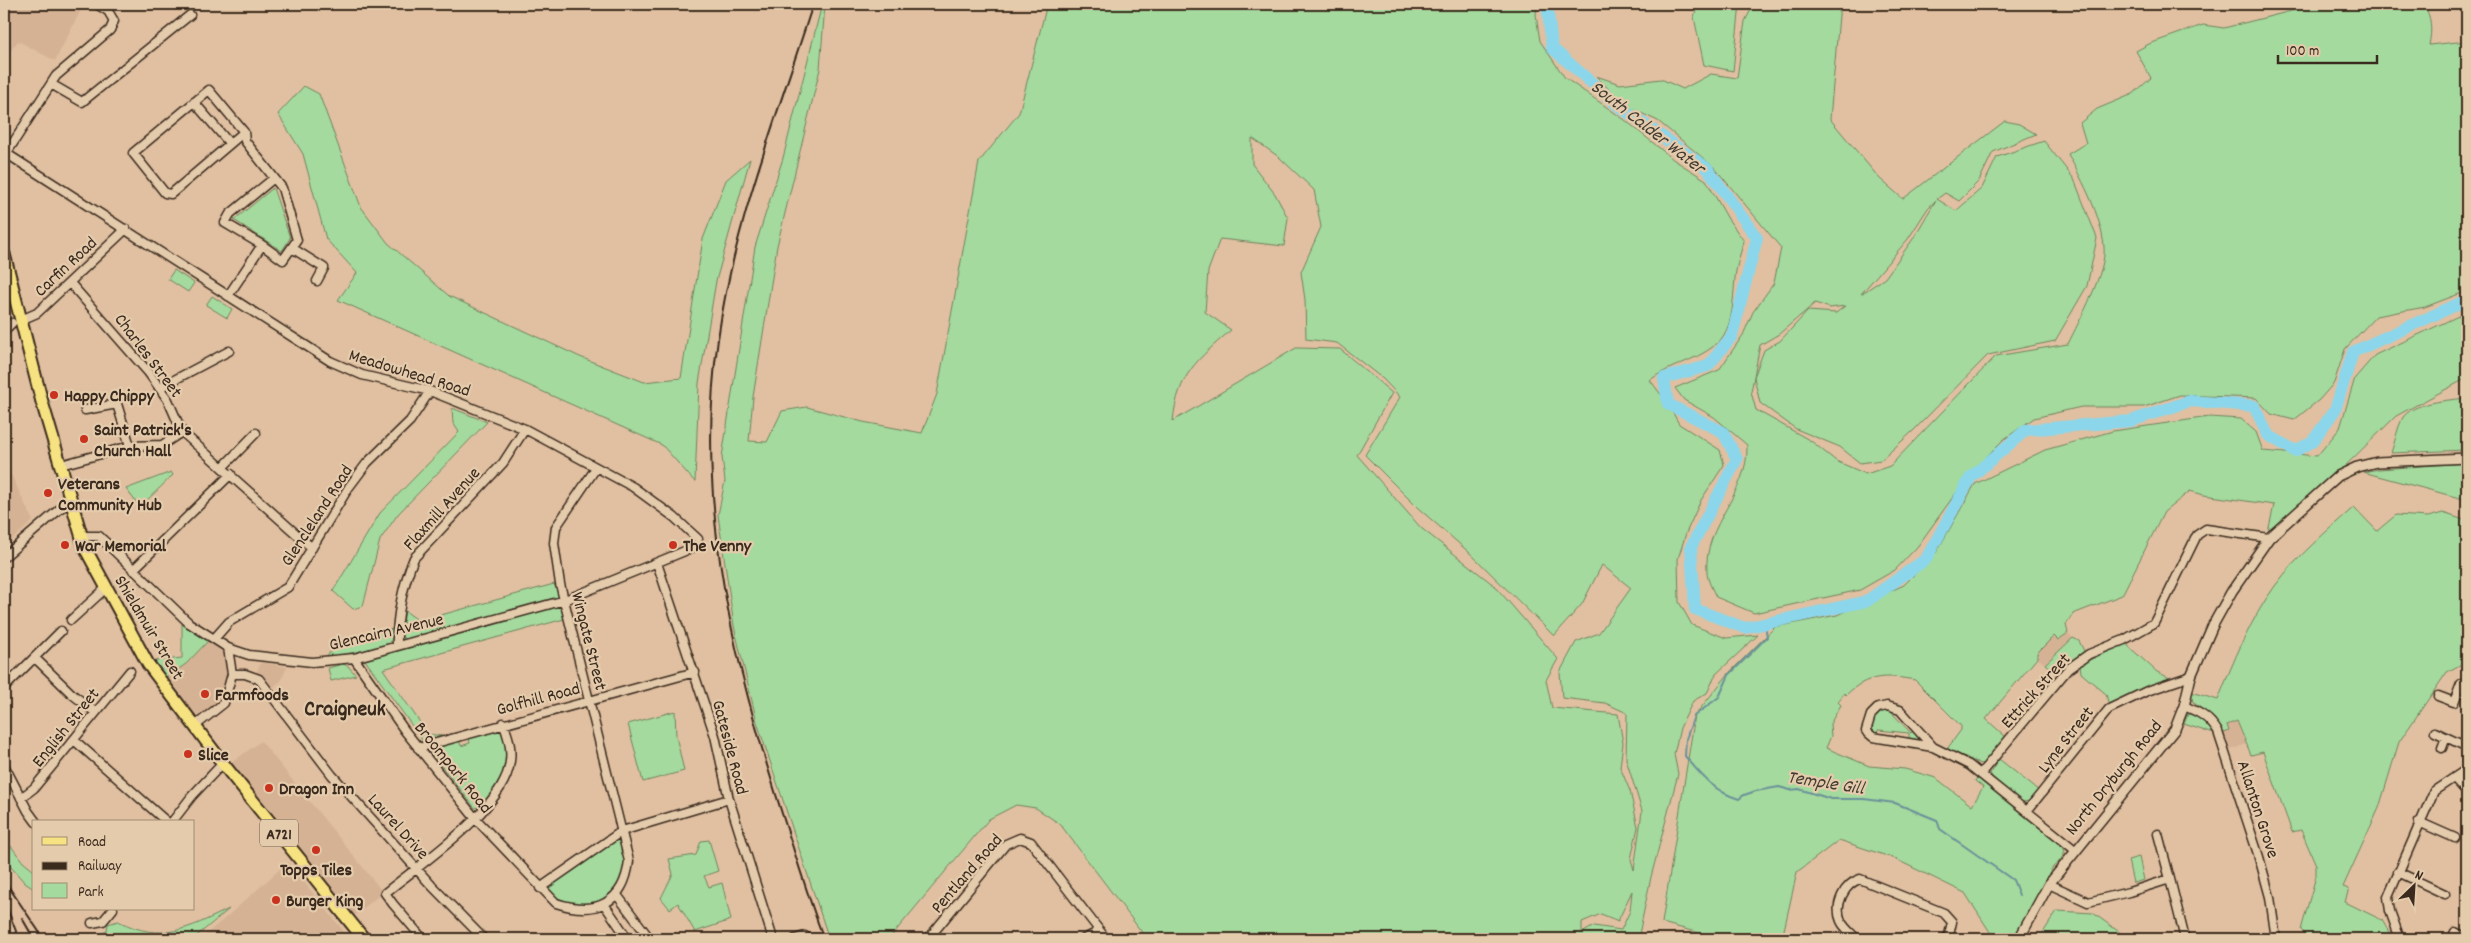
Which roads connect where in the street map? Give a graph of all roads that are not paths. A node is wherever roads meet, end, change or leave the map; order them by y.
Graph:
1 (98, 5) dead end
2 (190, 15) dead end
3 (51, 84) junction
4 (194, 102) junction
5 (244, 132) junction
6 (230, 144) junction
7 (4, 154) edge
8 (274, 178) junction
9 (126, 229) junction
10 (262, 246) junction
11 (292, 248) junction
12 (4, 254) edge
13 (317, 281) dead end
14 (70, 283) junction
15 (228, 296) junction
16 (16, 322) junction
17 (4, 331) edge
18 (229, 350) dead end
19 (159, 388) junction
20 (430, 391) junction
21 (85, 410) dead end
22 (525, 429) junction
23 (182, 432) junction
24 (256, 433) dead end
25 (130, 446) junction
26 (2467, 458) edge
27 (68, 463) dead end
28 (223, 467) junction
29 (596, 468) junction
30 (231, 474) junction
31 (71, 503) junction
32 (82, 536) junction
33 (2269, 538) junction
34 (697, 542) joint
35 (312, 548) junction
36 (4, 557) edge
37 (657, 563) junction
38 (133, 570) junction
39 (106, 588) junction
40 (565, 600) junction
41 (71, 620) dead end
42 (61, 631) dead end
43 (214, 639) junction
44 (397, 646) junction
45 (228, 648) junction
46 (35, 658) junction
47 (354, 658) junction
48 (130, 671) dead end
49 (695, 672) junction
50 (232, 674) junction
51 (2191, 676) junction
52 (2464, 686) edge
53 (4, 688) edge
54 (2438, 696) dead end
55 (589, 700) junction
56 (2184, 706) junction
57 (96, 712) junction
58 (503, 723) junction
59 (195, 726) junction
60 (2435, 732) dead end
61 (2446, 738) junction
62 (74, 740) junction
63 (1933, 747) junction
64 (2467, 747) edge
65 (418, 748) junction
66 (2442, 748) dead end
67 (223, 763) junction
68 (4, 765) edge
69 (2467, 769) edge
70 (1981, 773) junction
71 (2454, 778) junction
72 (2467, 792) edge
73 (20, 798) junction
74 (729, 799) junction
75 (2027, 811) junction
76 (475, 818) junction
77 (35, 820) edge
78 (165, 820) edge
79 (174, 820) edge
80 (2419, 822) junction
81 (622, 831) junction
82 (2158, 834) dead end
83 (2455, 838) dead end
84 (2074, 850) junction
85 (418, 868) junction
86 (2398, 872) junction
87 (2170, 878) junction
88 (2049, 884) junction
89 (540, 888) junction
90 (2445, 894) dead end
91 (617, 895) junction
92 (604, 904) junction
93 (113, 910) edge
94 (92, 923) dead end
95 (1100, 931) junction
96 (805, 936) dead end
97 (2467, 938) edge
98 (364, 939) edge
99 (423, 939) edge
100 (484, 939) edge
101 (628, 939) edge
102 (650, 939) edge
103 (773, 939) edge
104 (795, 939) edge
105 (928, 939) edge
106 (1084, 939) edge
107 (1106, 939) edge
108 (1857, 939) edge
109 (1945, 939) edge
110 (2019, 939) edge
111 (2185, 939) edge
112 (2276, 939) edge
113 (2400, 939) edge
114 (2452, 939) edge

1 - 3 street
2 - 3 street
3 - 7 street
4 - 5 street
4 - 6 street
4 - 6 street
5 - 6 street
5 - 8 street
7 - 9 street, Meadowhead Road
8 - 10 street
8 - 11 street
9 - 14 street, Carfin Road
9 - 15 street, Meadowhead Road
10 - 11 street
10 - 15 street
11 - 13 street
12 - 16 main road, Shieldmuir Street / A721
14 - 16 street, Carfin Road
14 - 19 street, Charles Street
15 - 20 street, Meadowhead Road
16 - 17 street, Carfin Road
16 - 31 main road, Shieldmuir Street / A721
18 - 19 street
19 - 23 street, Charles Street
20 - 22 street, Meadowhead Road
20 - 35 street, Glencleland Road
21 - 25 street
22 - 29 street, Meadowhead Road
22 - 44 street, Flaxmill Avenue
23 - 25 street
23 - 28 street, Charles Street
24 - 28 street
25 - 27 street
26 - 33 street, North Dryburgh Road
28 - 30 street, Charles Street
29 - 34 street, Meadowhead Road
29 - 40 street, Wingate Street
30 - 35 street, Charles Street
30 - 38 street
31 - 32 main road, Shieldmuir Street / A721
31 - 36 street
32 - 38 street, Glencairn Avenue
32 - 39 main road, Shieldmuir Street / A721
33 - 51 street, North Dryburgh Road
33 - 70 street, Ettrick Street
34 - 37 street, Glencairn Avenue
35 - 43 street, Glencleland Road
37 - 40 street, Glencairn Avenue
37 - 49 street, Gateside Road
38 - 43 street, Glencairn Avenue
39 - 41 street
39 - 59 main road, Shieldmuir Street / A721
40 - 44 street, Glencairn Avenue
40 - 55 street, Wingate Street
42 - 46 street
43 - 45 street, Glencairn Avenue
44 - 47 street, Glencairn Avenue
45 - 47 street, Glencairn Avenue
45 - 50 street
46 - 53 street
46 - 57 street
47 - 65 street, Broompark Road
48 - 57 street, English Street
49 - 55 street, Golfhill Road
49 - 74 street, Gateside Road
50 - 59 street
50 - 85 street, Laurel Drive
51 - 56 street, North Dryburgh Road
51 - 75 street, Lyne Street
52 - 54 street
55 - 58 street, Golfhill Road
55 - 81 street, Wingate Street
56 - 84 street, North Dryburgh Road
56 - 112 street, Allanton Grove
57 - 62 street, English Street
58 - 65 street, Golfhill Road
58 - 76 street
59 - 67 main road, A721
60 - 61 street
61 - 64 street
61 - 66 street
62 - 73 street, English Street
62 - 78 street
63 - 63 street
63 - 70 street
65 - 76 street, Broompark Road
67 - 79 street
67 - 98 main road, A721
68 - 73 street
69 - 71 street
70 - 75 street
71 - 72 street
71 - 80 street
73 - 77 street
74 - 81 street
74 - 103 street, Gateside Road
75 - 84 street
76 - 85 street
76 - 89 street, Broompark Road
80 - 83 street
80 - 86 street
81 - 89 street
81 - 91 street, Wingate Street
82 - 87 street
84 - 88 street, North Dryburgh Road
85 - 99 street
85 - 100 street, Laurel Drive
86 - 90 street
86 - 113 street
87 - 88 street
87 - 111 street
88 - 110 street, North Dryburgh Road
89 - 92 street, Broompark Road
91 - 92 street
91 - 102 street
92 - 101 street
93 - 94 street
95 - 105 street, Pentland Road
95 - 106 street
95 - 107 street
96 - 104 street
97 - 114 street
108 - 109 street

